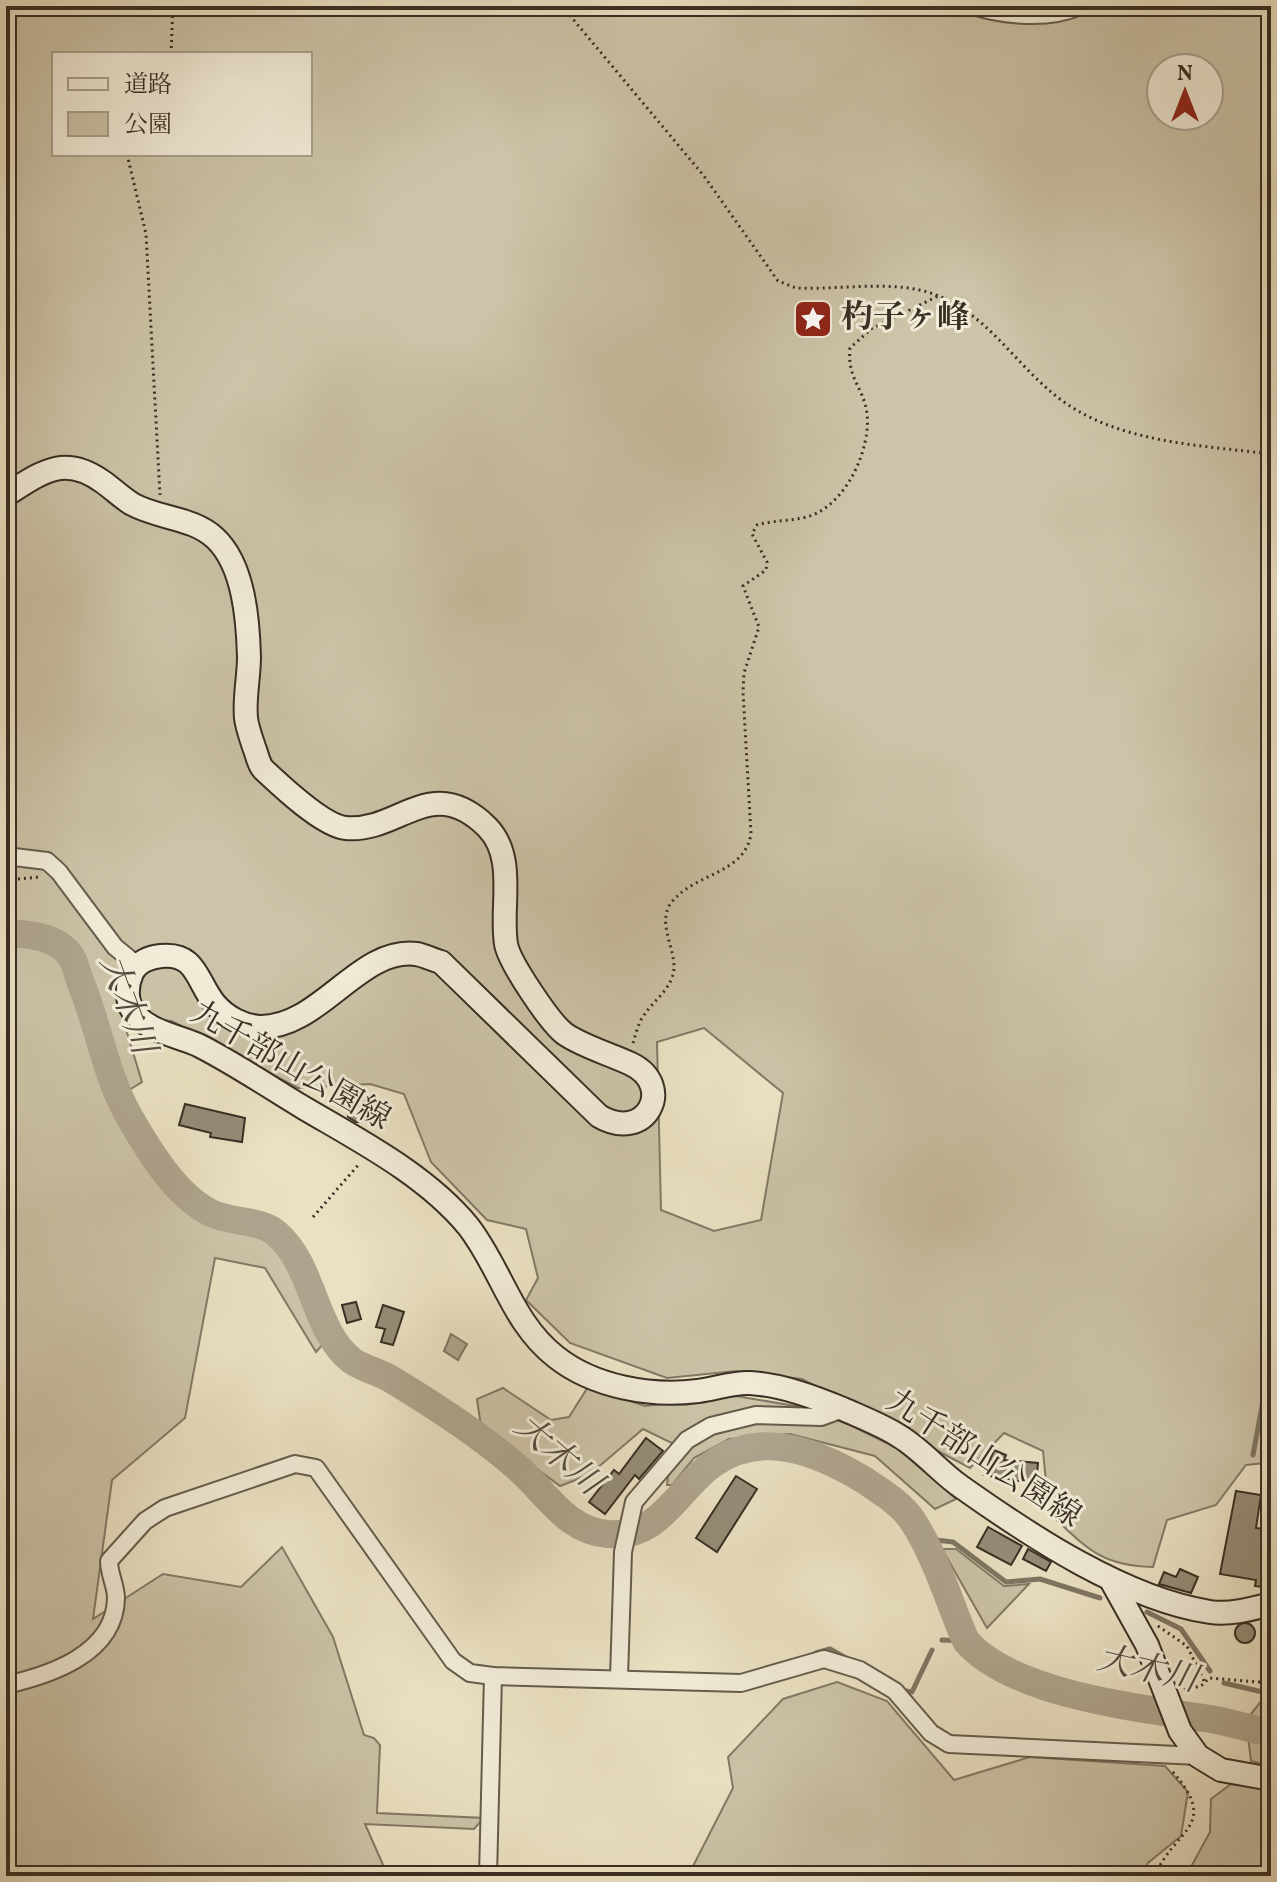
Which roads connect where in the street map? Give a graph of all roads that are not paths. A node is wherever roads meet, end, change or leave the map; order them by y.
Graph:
1 (973, 6) edge
2 (1080, 6) edge
3 (6, 495) edge
4 (6, 856) edge
5 (137, 965) junction
6 (843, 1409) junction
7 (1112, 1582) junction
8 (1271, 1604) edge
9 (493, 1676) junction
10 (619, 1677) junction
11 (6, 1685) edge
12 (1198, 1756) junction
13 (1271, 1779) edge
14 (488, 1876) edge

1 - 2 street
3 - 5 main road, 九千部山公園線
4 - 5 street
5 - 6 main road, 九千部山公園線
6 - 7 main road, 九千部山公園線
6 - 10 street
7 - 8 main road, 九千部山公園線
7 - 12 main road
9 - 10 street
9 - 11 street
9 - 14 street
10 - 12 street
12 - 13 main road

